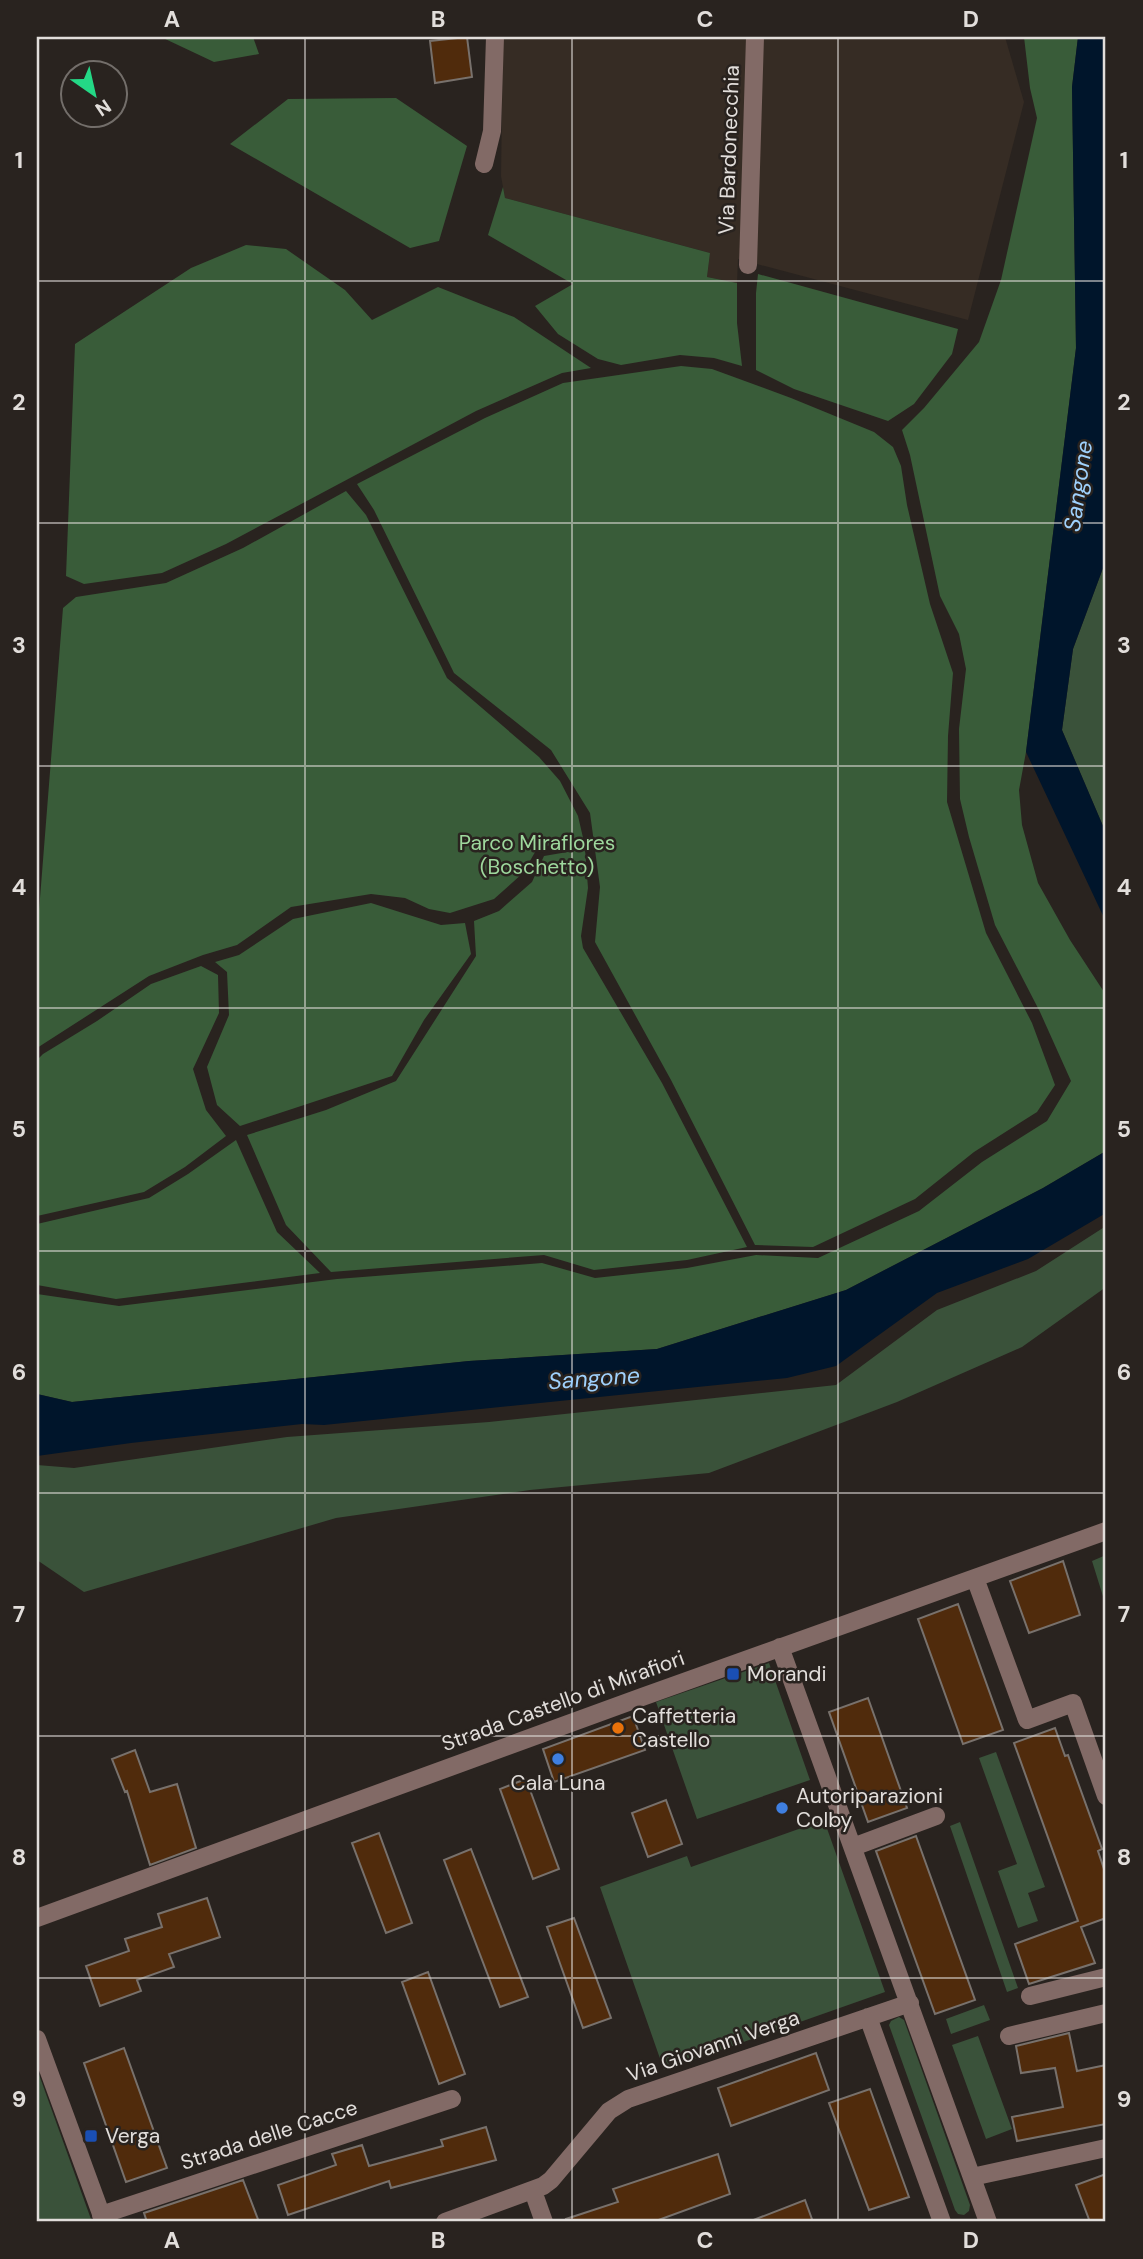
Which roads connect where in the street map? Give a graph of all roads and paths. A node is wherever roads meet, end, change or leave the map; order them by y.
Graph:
1 (495, 37) edge
2 (755, 37) edge
3 (484, 164) dead end
4 (748, 265) dead end
5 (1106, 1531) edge
6 (975, 1578) junction
7 (780, 1647) junction
8 (1106, 1797) edge
9 (936, 1816) dead end
10 (853, 1847) junction
11 (37, 1918) edge
12 (1106, 1977) edge
13 (1030, 1996) dead end
14 (910, 2003) junction
15 (1106, 2013) edge
16 (868, 2017) junction
17 (1009, 2036) dead end
18 (37, 2039) edge
19 (452, 2099) dead end
20 (1106, 2148) edge
21 (972, 2177) junction
22 (533, 2191) junction
23 (102, 2218) edge
24 (445, 2222) edge
25 (544, 2222) edge
26 (942, 2222) edge
27 (988, 2222) edge

1 - 3 street
2 - 4 street, Via Bardonecchia
5 - 6 street, Strada Castello di Mirafiori
6 - 7 street, Strada Castello di Mirafiori
6 - 8 street
7 - 10 street
7 - 11 street, Strada Castello di Mirafiori
9 - 10 street
10 - 14 street
12 - 13 street
14 - 16 street, Via Giovanni Verga
14 - 21 street
15 - 17 street
16 - 22 street, Via Giovanni Verga
16 - 26 street
18 - 23 street, Strada delle Cacce
19 - 23 street, Strada delle Cacce
20 - 21 street
21 - 27 street
22 - 24 street, Via Giovanni Verga
22 - 25 street

